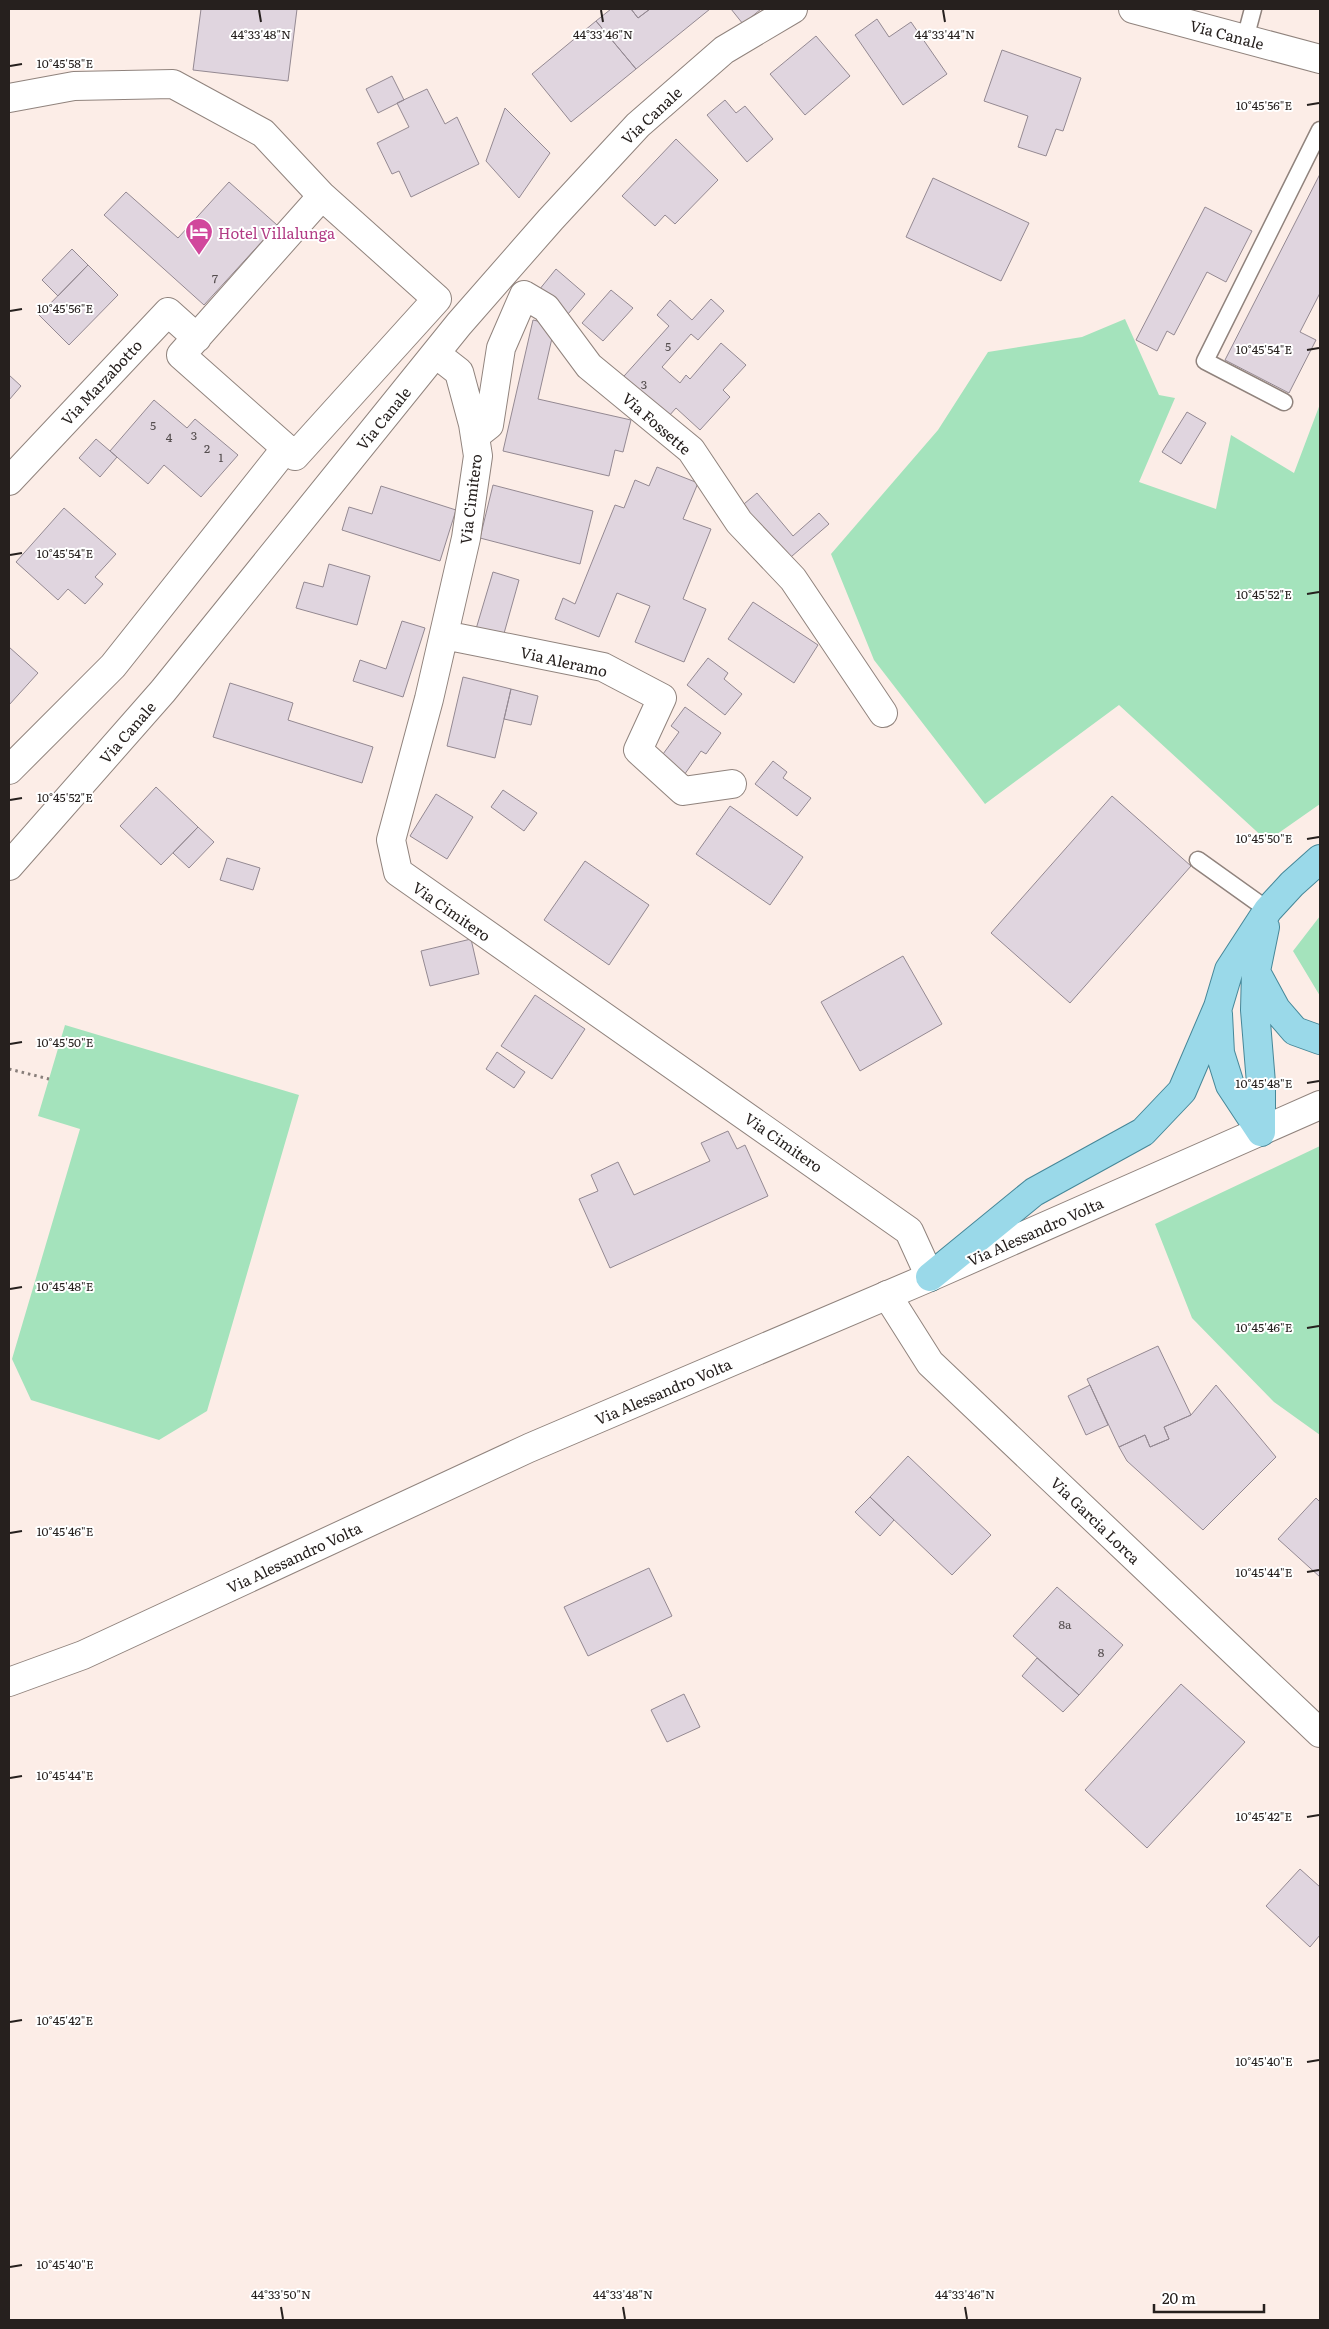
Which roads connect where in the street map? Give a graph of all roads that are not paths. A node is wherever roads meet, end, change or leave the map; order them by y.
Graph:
1 (793, 9) edge
2 (1133, 9) edge
3 (1253, 9) edge
4 (1244, 39) junction
5 (1320, 58) edge
6 (9, 98) edge
7 (1320, 130) edge
8 (322, 196) junction
9 (437, 299) junction
10 (459, 324) junction
11 (196, 338) junction
12 (436, 354) junction
13 (1284, 402) dead end
14 (320, 428) junction
15 (475, 436) junction
16 (286, 448) junction
17 (352, 456) junction
18 (9, 481) edge
19 (444, 635) junction
20 (883, 713) dead end
21 (9, 770) edge
22 (732, 784) dead end
23 (1320, 859) edge
24 (1198, 860) dead end
25 (9, 866) edge
26 (1268, 910) junction
27 (1256, 971) junction
28 (1218, 1007) junction
29 (1320, 1040) edge
30 (1320, 1105) edge
31 (1261, 1132) junction
32 (930, 1277) junction
33 (887, 1295) junction
34 (83, 1655) junction
35 (9, 1673) edge
36 (9, 1682) edge
37 (1320, 1734) edge

1 - 10 street, Via Canale
2 - 4 street, Via Canale
3 - 4 lane
4 - 5 street, Via Canale
6 - 8 street
7 - 13 lane
8 - 9 street
8 - 11 street
9 - 10 street
9 - 14 street
10 - 12 street, Via Canale
11 - 16 street
11 - 18 street, Via Marzabotto
12 - 15 street, Via Cimitero
12 - 17 street, Via Canale
14 - 16 street
14 - 17 street
15 - 19 street, Via Cimitero
15 - 20 street, Via Fossette
16 - 21 street
17 - 25 street, Via Canale
19 - 22 street, Via Aleramo
19 - 32 street, Via Cimitero
23 - 26 main road
24 - 26 lane
26 - 27 main road
26 - 28 main road
27 - 29 main road
27 - 31 main road
28 - 31 main road
28 - 32 main road
30 - 31 street, Via Alessandro Volta
31 - 32 street, Via Alessandro Volta
32 - 33 street, Via Alessandro Volta
33 - 34 street, Via Alessandro Volta
33 - 37 street, Via Garcia Lorca
34 - 35 street
34 - 36 street, Via Alessandro Volta

